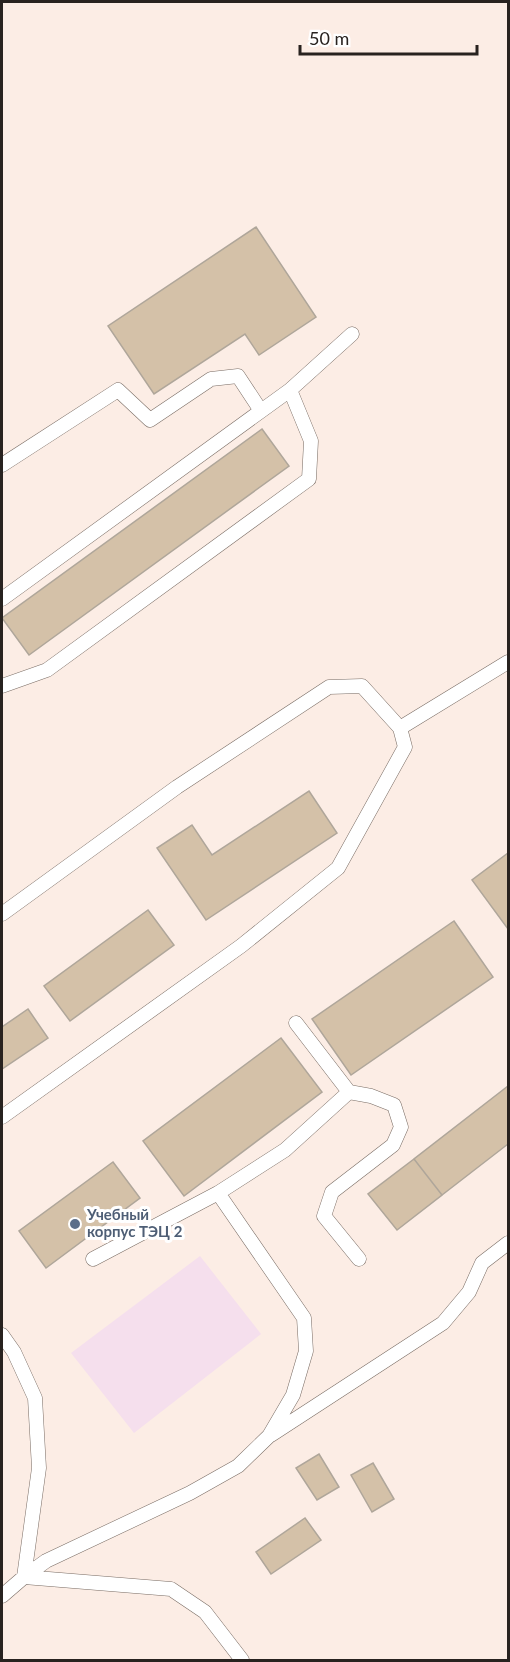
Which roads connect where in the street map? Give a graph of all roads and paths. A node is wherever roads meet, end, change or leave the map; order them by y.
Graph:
1 (352, 334) dead end
2 (290, 390) junction
3 (261, 411) junction
4 (2, 465) edge
5 (2, 599) edge
6 (508, 662) edge
7 (2, 686) edge
8 (400, 728) junction
9 (2, 914) edge
10 (296, 1023) dead end
11 (349, 1092) junction
12 (2, 1118) edge
13 (218, 1193) junction
14 (508, 1244) edge
15 (93, 1259) dead end
16 (359, 1259) dead end
17 (2, 1335) edge
18 (269, 1436) junction
19 (24, 1576) junction
20 (2, 1596) edge
21 (242, 1660) edge

1 - 2 lane
2 - 3 lane
2 - 7 lane
3 - 4 lane
3 - 5 lane
6 - 8 lane
8 - 9 lane
8 - 12 lane
10 - 11 lane
11 - 13 lane
11 - 16 lane
13 - 15 lane
13 - 18 lane
14 - 18 lane
17 - 19 lane
18 - 19 lane
19 - 20 lane
19 - 21 lane

